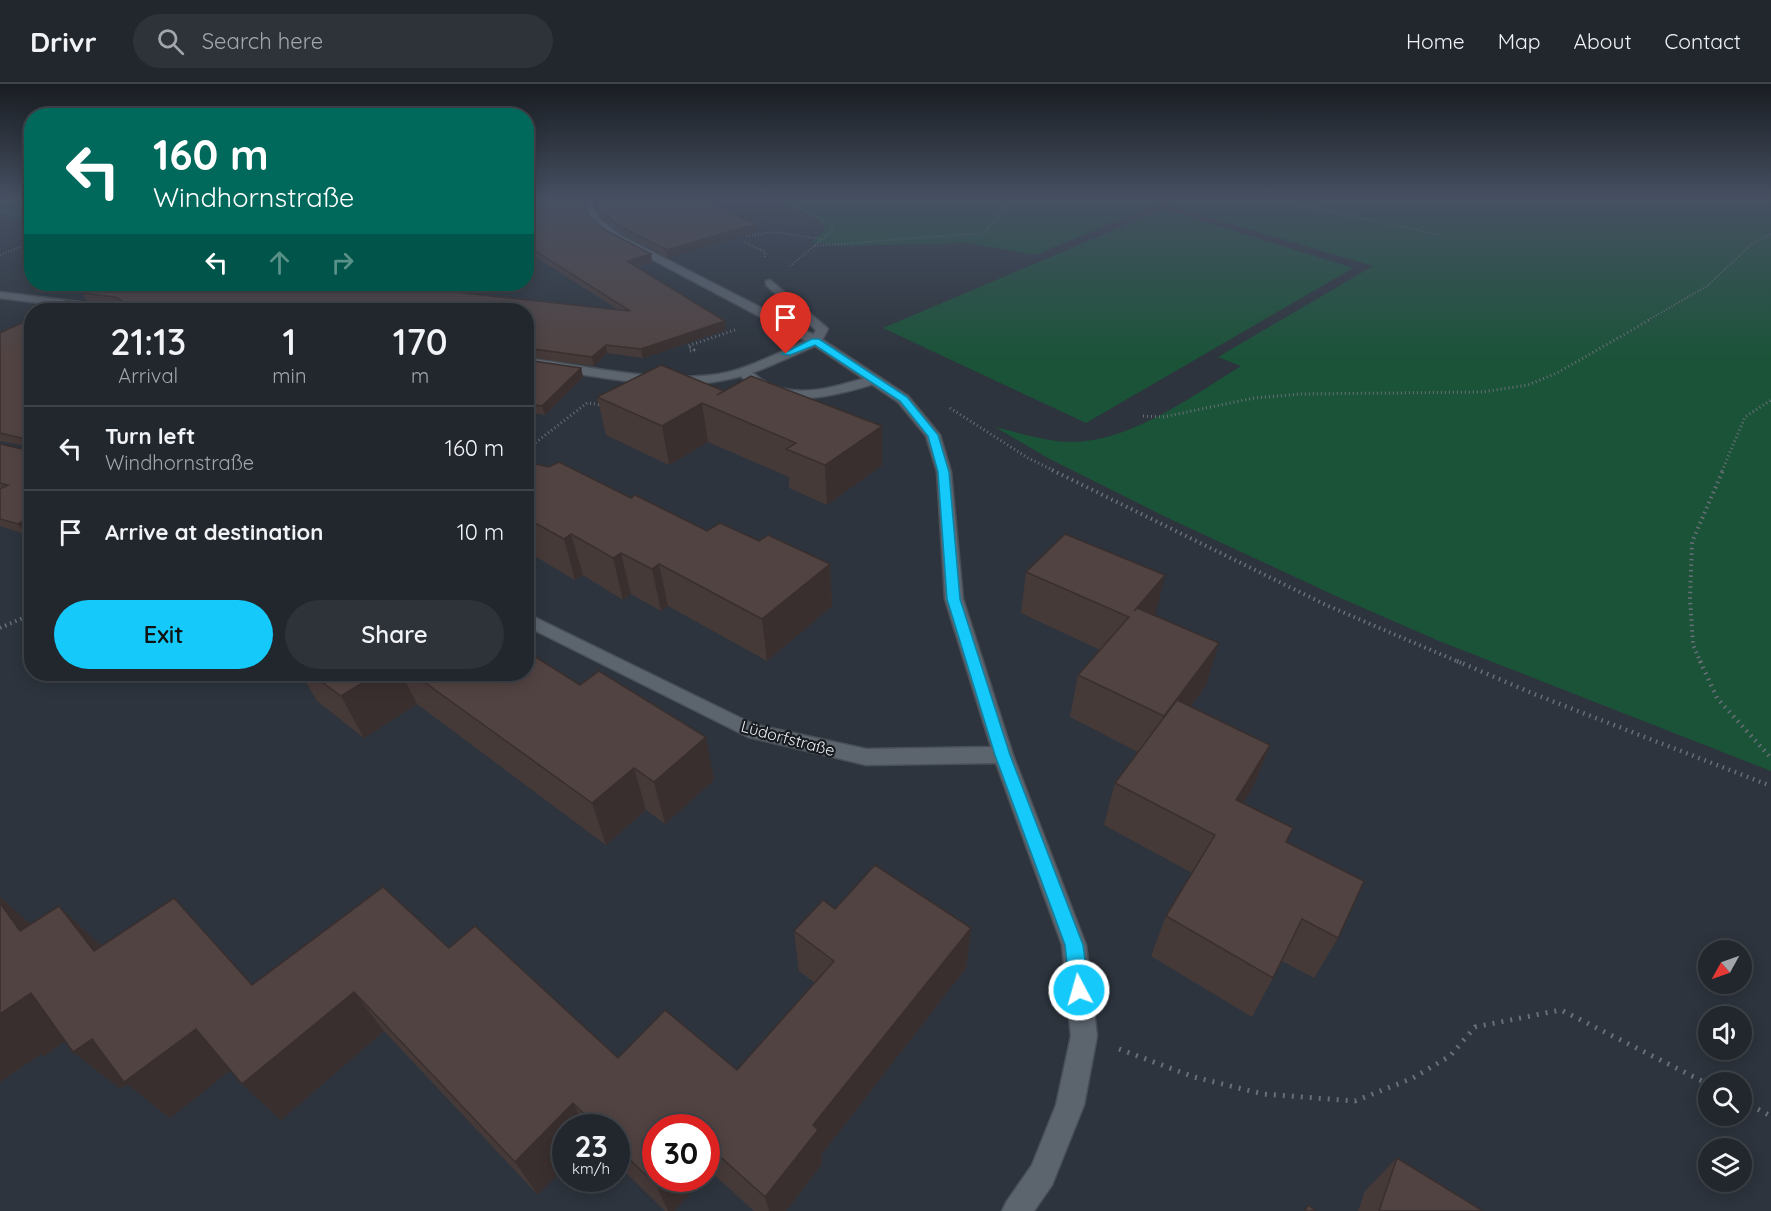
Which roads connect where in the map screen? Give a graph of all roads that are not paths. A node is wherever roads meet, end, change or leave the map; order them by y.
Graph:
1 (645, 253) edge
2 (770, 283) road end
3 (0, 295) edge
4 (63, 303) edge
5 (816, 341) junction
6 (534, 363) edge
7 (743, 372) junction
8 (876, 379) junction
9 (534, 623) edge
10 (1003, 755) junction
11 (1017, 1211) edge

1 - 5 street
2 - 5 street
3 - 4 street
5 - 7 street
5 - 8 street
6 - 7 street
7 - 8 street
8 - 10 street
9 - 10 street, Lüdorfstraße
10 - 11 street

